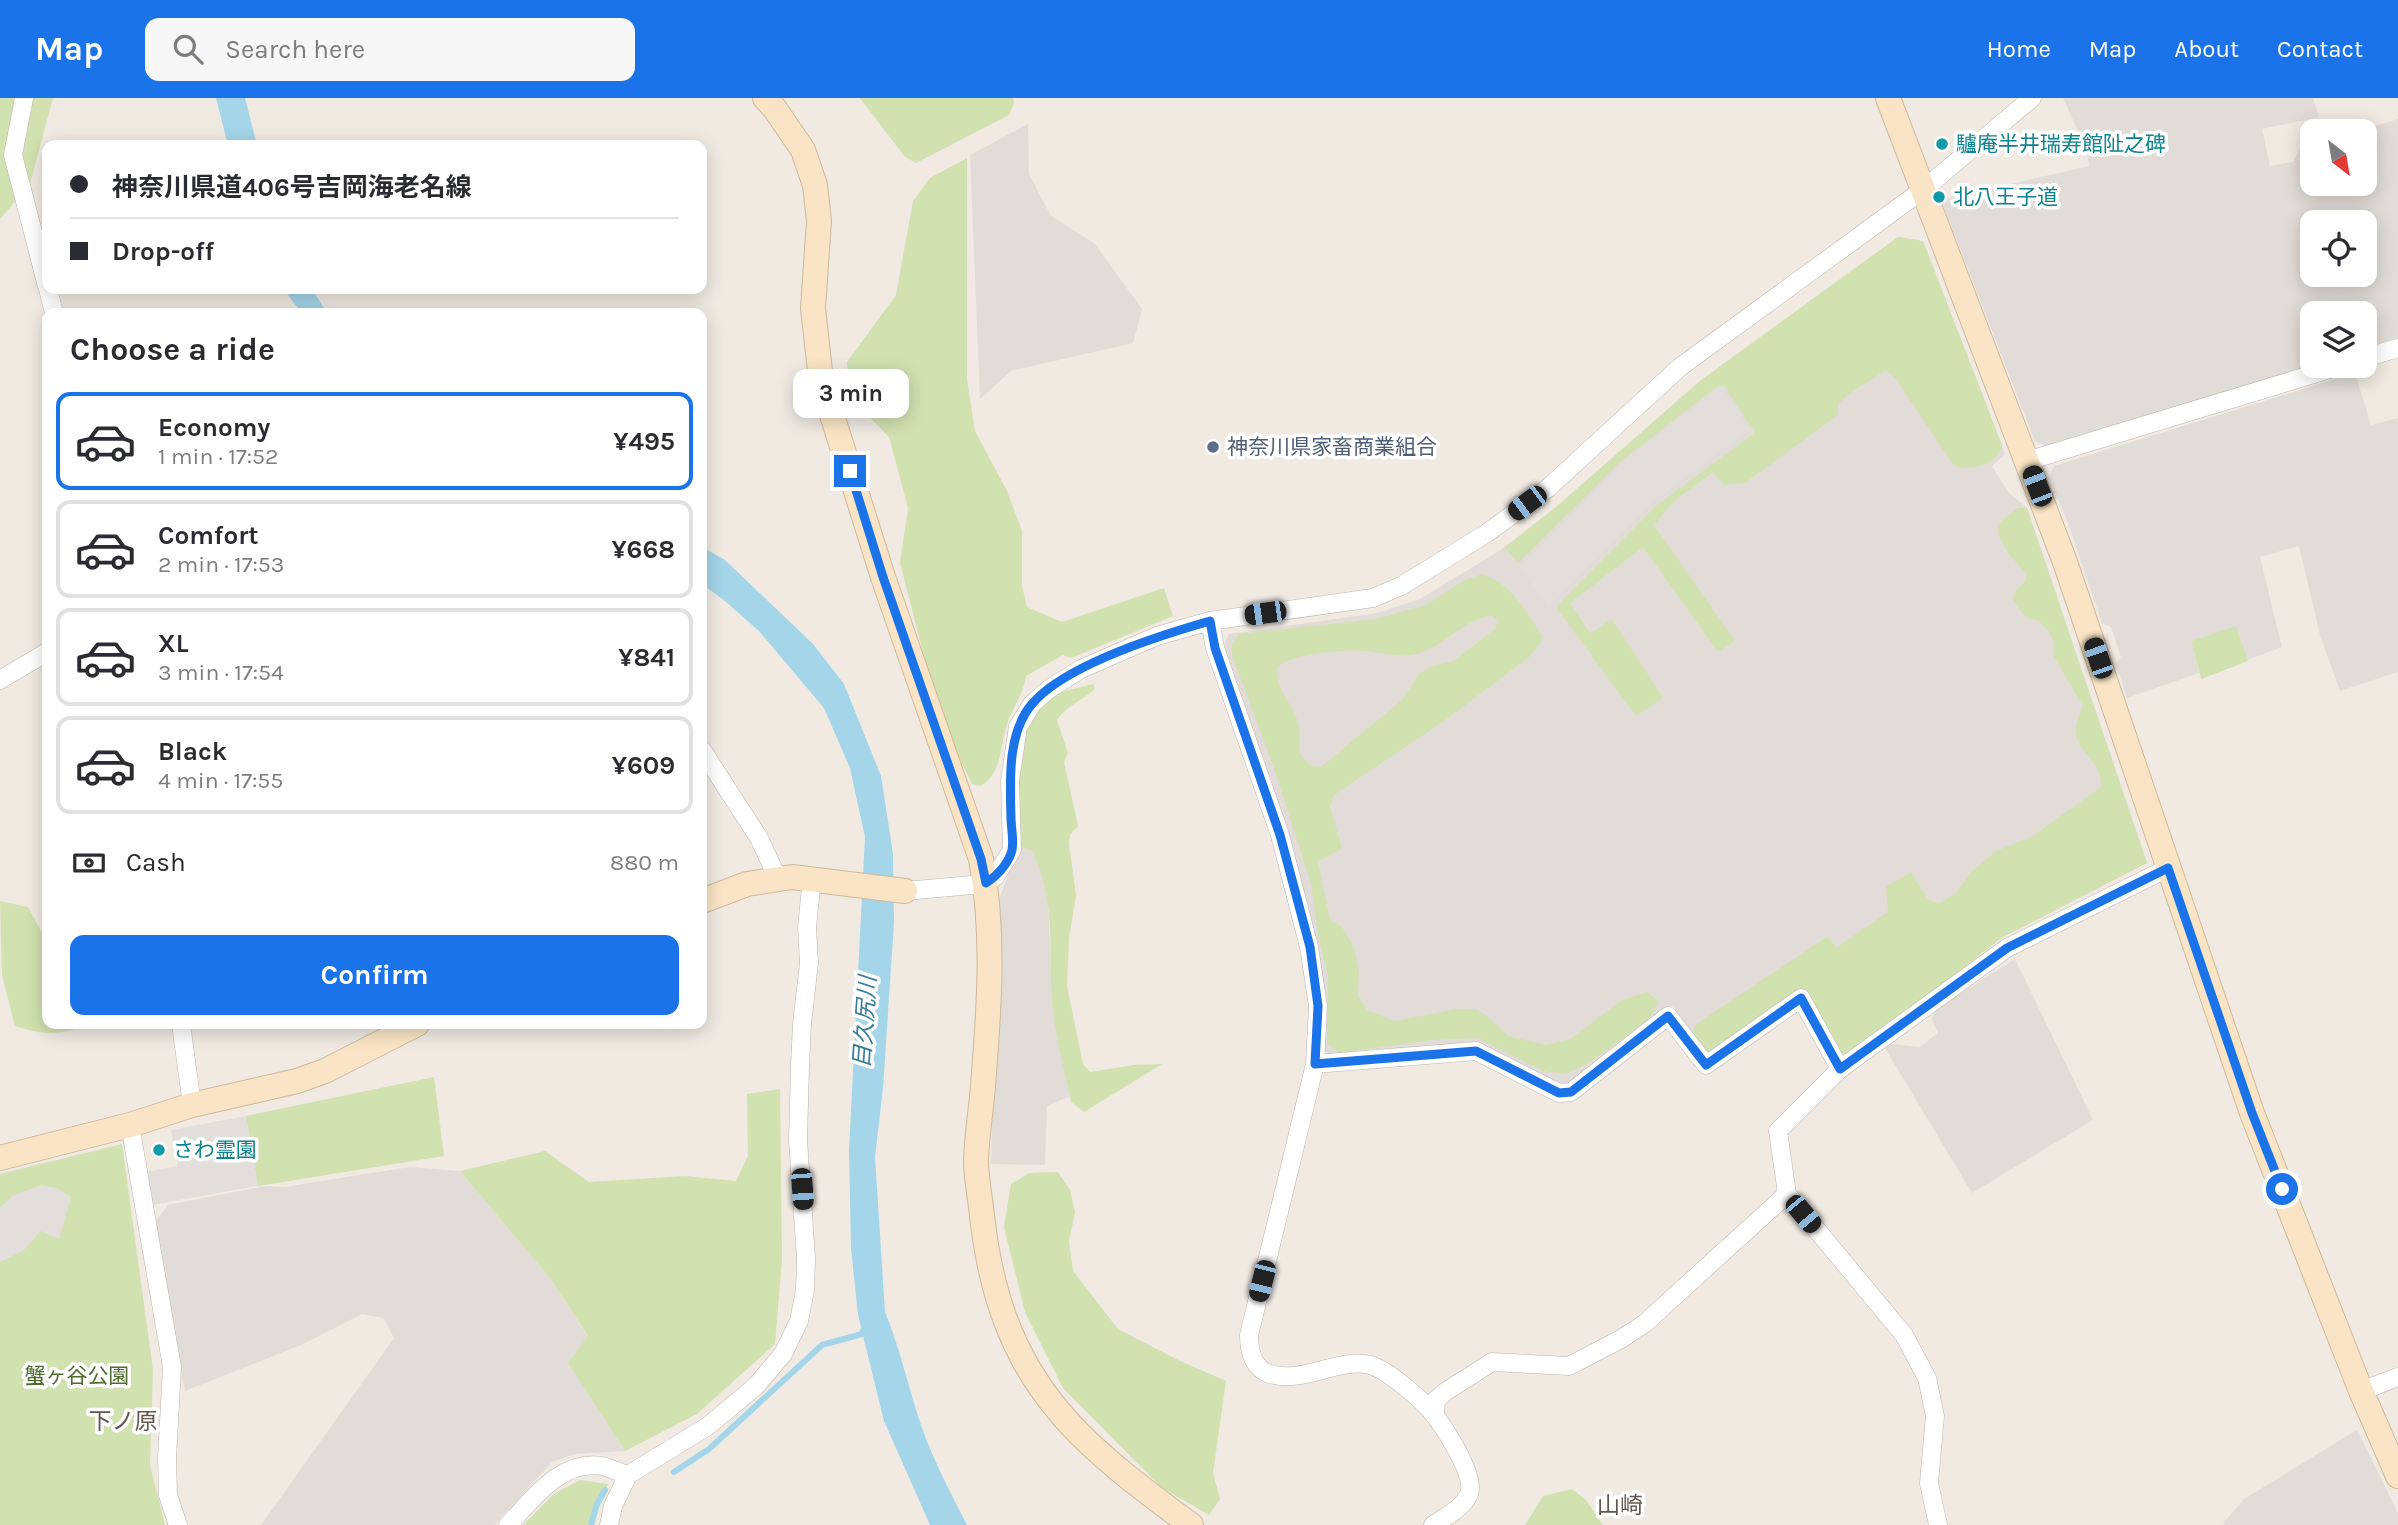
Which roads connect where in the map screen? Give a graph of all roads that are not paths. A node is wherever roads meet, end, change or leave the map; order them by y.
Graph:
1 (24, 98) edge
2 (765, 98) edge
3 (1888, 98) edge
4 (2032, 98) edge
5 (1924, 189) junction
6 (42, 265) edge
7 (2398, 348) edge
8 (2377, 354) edge
9 (2300, 378) edge
10 (2027, 461) junction
11 (1210, 621) junction
12 (42, 655) edge
13 (0, 680) edge
14 (707, 758) edge
15 (2168, 868) junction
16 (778, 879) junction
17 (819, 879) junction
18 (986, 883) junction
19 (905, 891) joint
20 (707, 899) edge
21 (182, 1029) edge
22 (407, 1029) edge
23 (1315, 1064) junction
24 (1840, 1069) junction
25 (192, 1105) junction
26 (130, 1125) junction
27 (0, 1158) edge
28 (1787, 1194) junction
29 (2398, 1377) edge
30 (2361, 1391) junction
31 (1435, 1415) junction
32 (628, 1475) junction
33 (2398, 1476) edge
34 (178, 1525) edge
35 (508, 1525) edge
36 (609, 1525) edge
37 (1191, 1525) edge
38 (1433, 1525) edge
39 (1938, 1525) edge

1 - 6 street
2 - 18 street
3 - 5 street
4 - 5 street
5 - 10 street
5 - 11 street
7 - 8 street
9 - 10 street
10 - 15 street
11 - 18 street
11 - 23 street
12 - 13 street
14 - 16 street
15 - 24 street
15 - 30 street
16 - 17 street
16 - 20 street
17 - 19 street
17 - 32 street
18 - 19 street
18 - 37 street
21 - 25 street
22 - 25 street
23 - 24 street
23 - 31 street
24 - 28 street
25 - 26 street
26 - 27 street
26 - 34 street
28 - 31 street
28 - 39 street
29 - 30 street
30 - 33 street
31 - 38 street
32 - 35 street
32 - 36 street

